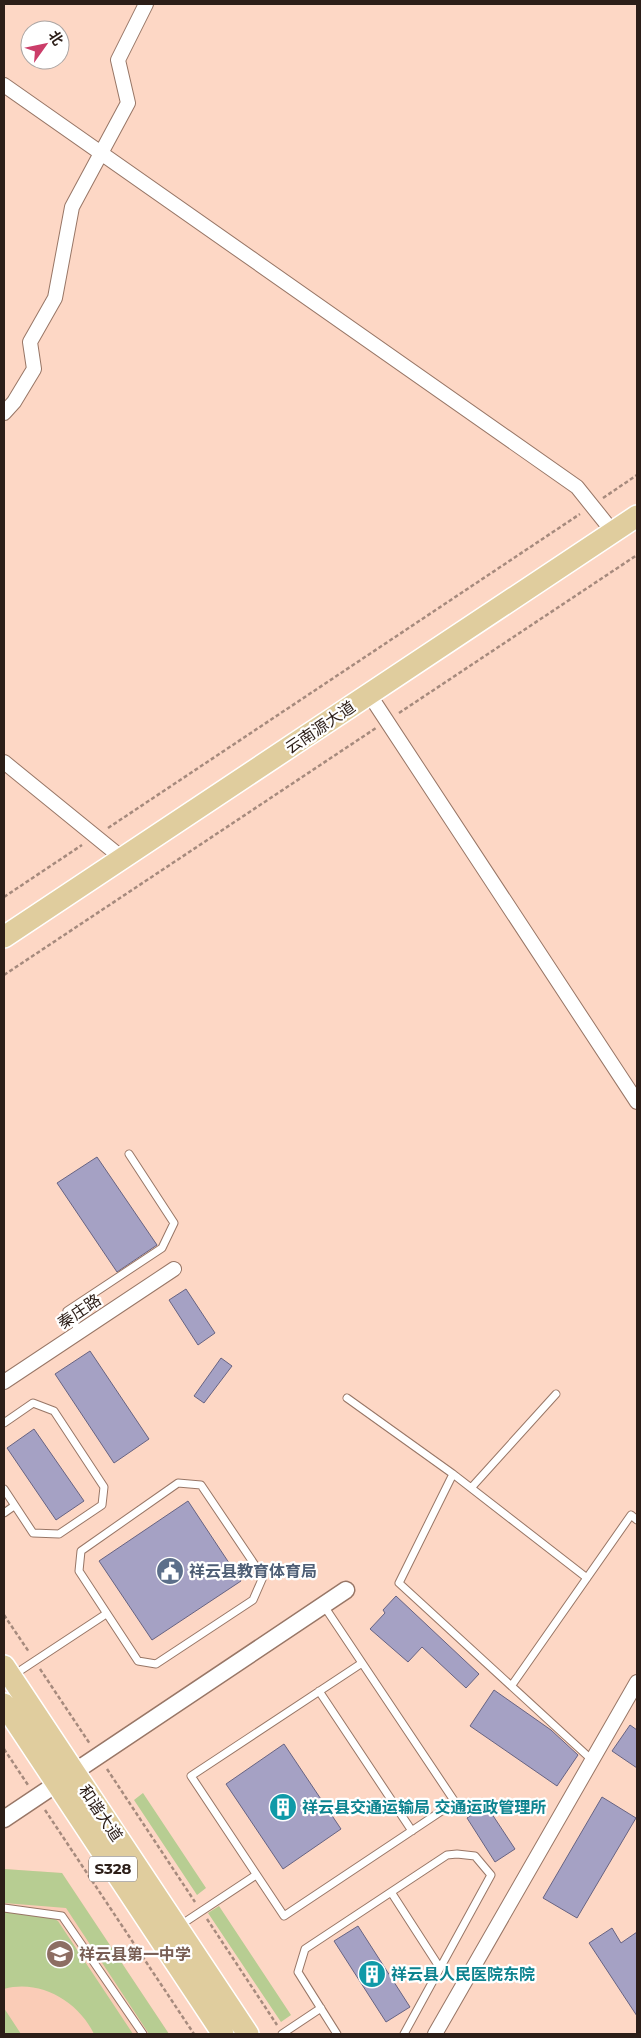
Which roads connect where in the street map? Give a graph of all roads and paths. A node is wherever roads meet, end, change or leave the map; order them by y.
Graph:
1 (146, 4) edge
2 (4, 85) edge
3 (100, 152) junction
4 (4, 413) edge
5 (637, 475) edge
6 (593, 505) junction
7 (637, 516) edge
8 (613, 532) junction
9 (637, 555) edge
10 (369, 694) junction
11 (386, 721) junction
12 (4, 762) edge
13 (95, 836) junction
14 (122, 858) junction
15 (4, 897) edge
16 (4, 937) edge
17 (4, 975) edge
18 (637, 1102) edge
19 (129, 1154) dead end
20 (174, 1269) dead end
21 (80, 1331) junction
22 (4, 1382) edge
23 (556, 1394) dead end
24 (347, 1398) dead end
25 (4, 1423) edge
26 (453, 1474) junction
27 (471, 1488) junction
28 (4, 1489) edge
29 (14, 1506) junction
30 (4, 1513) edge
31 (637, 1520) edge
32 (587, 1578) junction
33 (346, 1590) dead end
34 (324, 1606) junction
35 (106, 1614) junction
36 (4, 1615) edge
37 (34, 1661) junction
38 (362, 1662) junction
39 (7, 1671) edge
40 (637, 1682) edge
41 (512, 1685) junction
42 (319, 1691) junction
43 (4, 1704) edge
44 (4, 1749) edge
45 (98, 1756) junction
46 (592, 1760) junction
47 (65, 1778) junction
48 (36, 1797) junction
49 (4, 1819) edge
50 (412, 1831) junction
51 (256, 1875) junction
52 (391, 1892) junction
53 (4, 1908) edge
54 (201, 1911) junction
55 (177, 1927) junction
56 (440, 1968) junction
57 (321, 2008) junction
58 (143, 2034) edge
59 (194, 2034) edge
60 (223, 2034) edge
61 (248, 2034) edge
62 (282, 2034) edge
63 (337, 2034) edge
64 (404, 2034) edge
65 (436, 2034) edge

1 - 3 street
2 - 3 street
3 - 4 street
3 - 6 street
5 - 6 path
6 - 8 street
6 - 13 path
7 - 8 main road, 云南源大道
8 - 10 main road, 云南源大道
9 - 11 path
10 - 11 street
10 - 14 main road, 云南源大道
11 - 17 path
11 - 18 street
12 - 13 street
13 - 14 street
13 - 15 path
14 - 16 main road, 云南源大道
19 - 21 lane
20 - 21 street, 秦庄路
21 - 22 street, 秦庄路
23 - 27 lane
24 - 26 lane
25 - 29 lane
26 - 27 lane
26 - 41 lane
27 - 32 lane
28 - 29 lane
29 - 30 lane
31 - 32 lane
32 - 41 lane
33 - 34 street
34 - 38 lane
34 - 45 street
35 - 35 lane
35 - 37 lane
36 - 37 path
37 - 39 lane
37 - 45 path
38 - 42 lane
38 - 50 lane
39 - 47 main road, 和谐大道 / S328
40 - 46 street
41 - 46 lane
42 - 50 lane
42 - 51 lane
43 - 47 main road, 和谐大道 / S328
44 - 48 path
45 - 47 street
45 - 54 path
46 - 65 street
47 - 48 street
47 - 55 main road, 和谐大道 / S328
47 - 60 main road, 和谐大道 / S328
48 - 49 street
48 - 59 path
50 - 51 lane
51 - 54 lane
52 - 56 lane
52 - 56 lane
52 - 57 lane
53 - 58 lane
54 - 55 lane
54 - 62 path
55 - 61 main road, 和谐大道 / S328
56 - 64 lane
57 - 62 lane
57 - 63 lane

